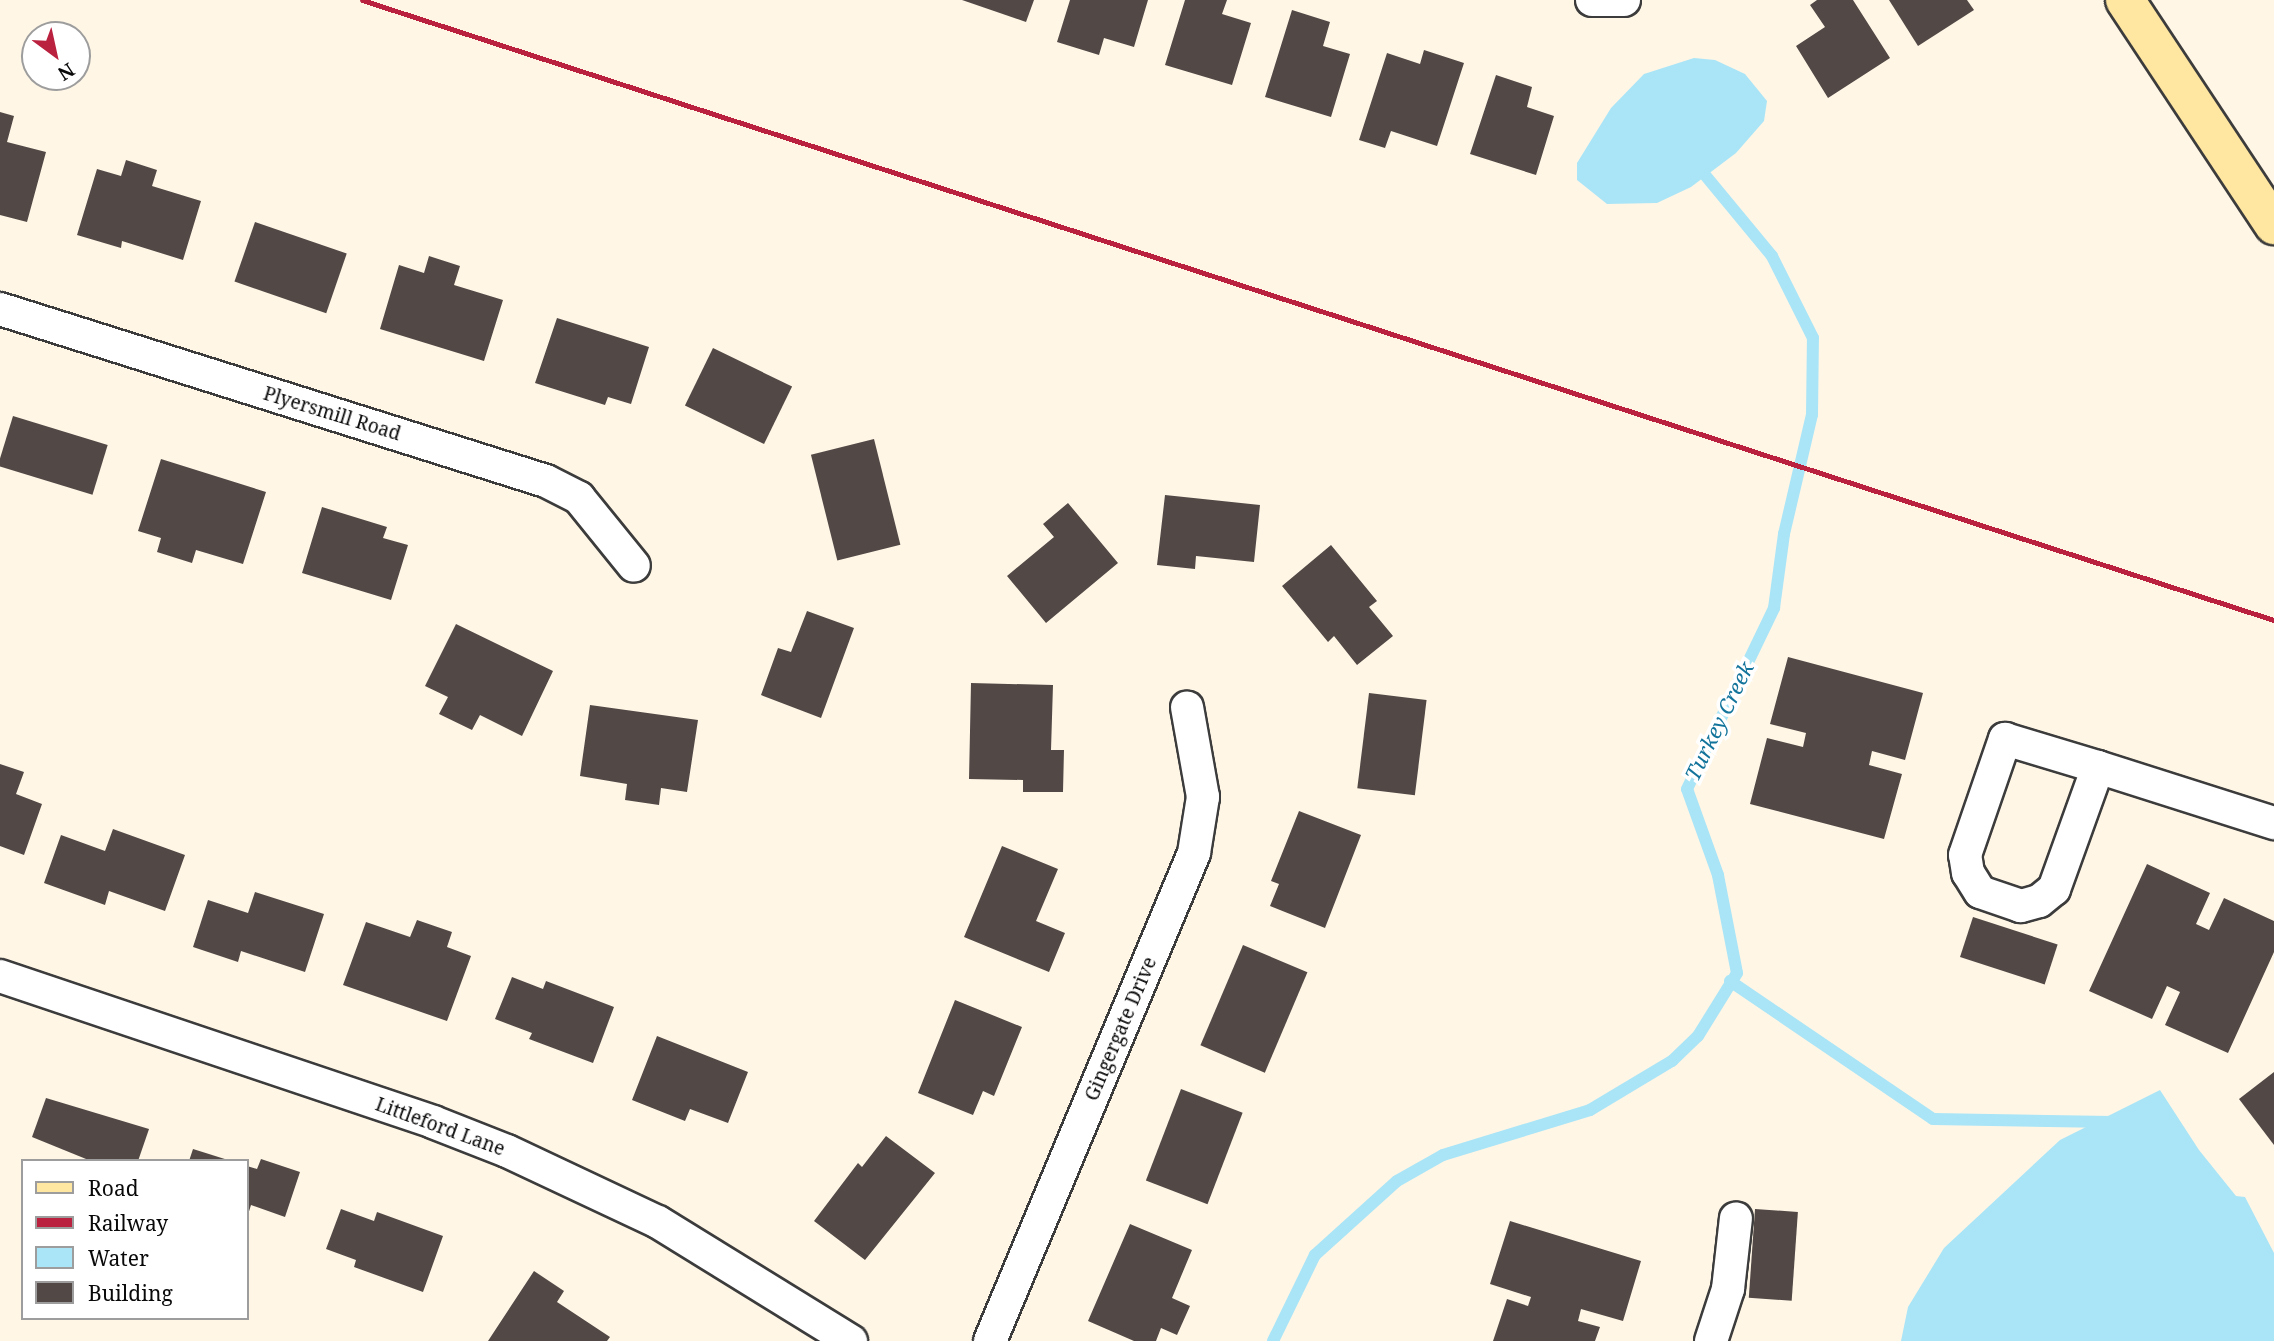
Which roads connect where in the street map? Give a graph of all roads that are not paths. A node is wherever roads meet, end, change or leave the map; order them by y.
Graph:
1 (1592, 0) edge
2 (1624, 0) edge
3 (2125, 0) edge
4 (2274, 225) edge
5 (0, 309) edge
6 (634, 566) dead end
7 (1187, 707) dead end
8 (2098, 767) junction
9 (2274, 823) edge
10 (0, 976) edge
11 (1736, 1218) dead end
12 (851, 1341) edge
13 (990, 1341) edge
14 (1711, 1341) edge

1 - 2 street
3 - 4 street
5 - 6 street, Plyersmill Road
7 - 13 street, Gingergate Drive
8 - 8 street
8 - 9 street
10 - 12 street, Littleford Lane
11 - 14 street

